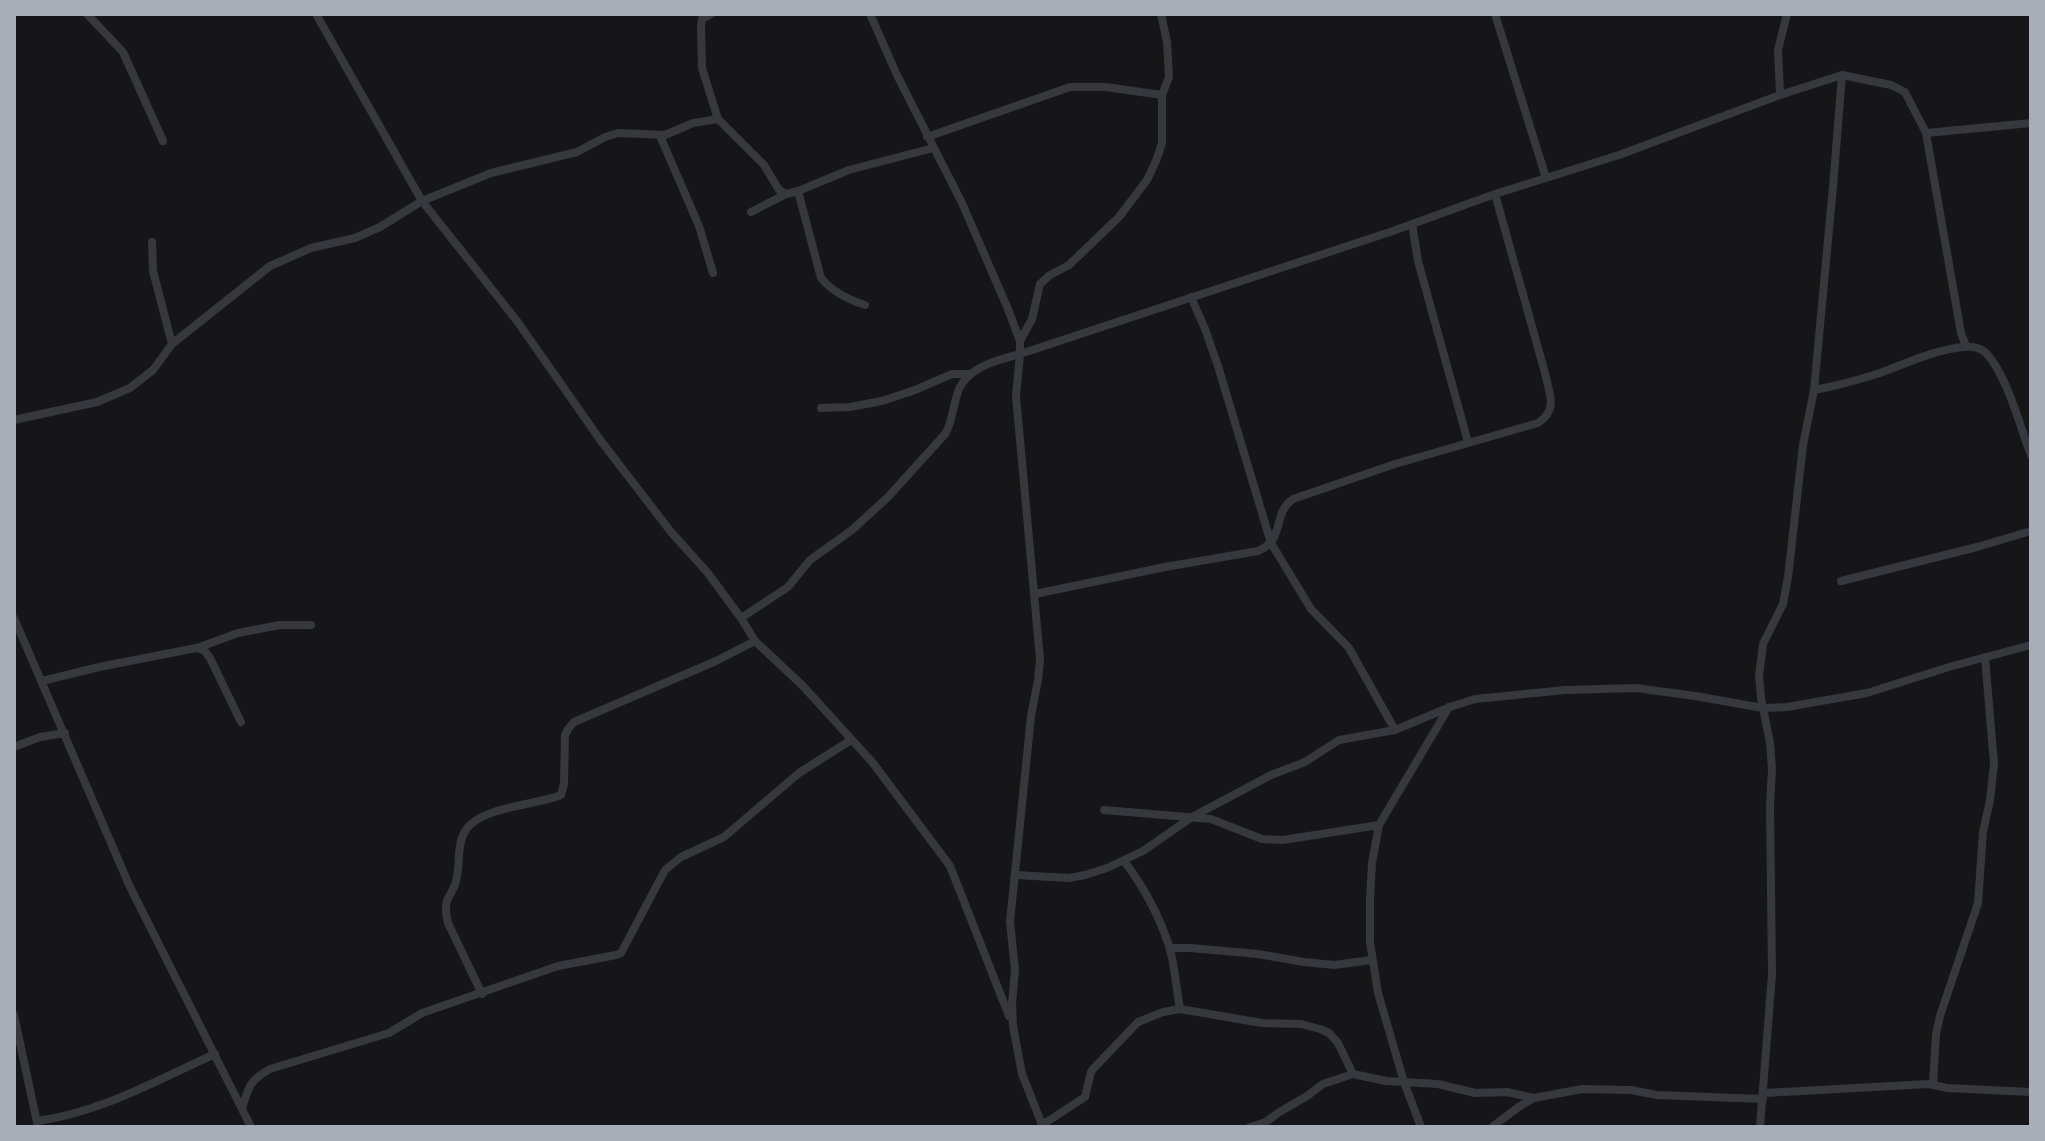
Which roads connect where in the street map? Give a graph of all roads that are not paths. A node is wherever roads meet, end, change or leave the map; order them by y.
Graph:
1 (87, 14) edge
2 (316, 14) edge
3 (870, 14) edge
4 (1161, 14) edge
5 (1495, 14) edge
6 (1787, 14) edge
7 (707, 15) edge
8 (1842, 75) junction
9 (1162, 95) junction
10 (1780, 95) junction
11 (718, 119) junction
12 (2031, 123) edge
13 (1926, 133) junction
14 (660, 136) junction
15 (927, 137) junction
16 (163, 141) dead end
17 (933, 148) junction
18 (1546, 178) junction
19 (798, 191) junction
20 (786, 194) junction
21 (1495, 194) junction
22 (422, 201) junction
23 (751, 212) dead end
24 (1412, 224) junction
25 (152, 242) dead end
26 (713, 273) dead end
27 (1191, 297) junction
28 (865, 305) dead end
29 (1020, 341) junction
30 (172, 344) junction
31 (1966, 346) junction
32 (1020, 354) junction
33 (970, 374) junction
34 (1814, 390) junction
35 (821, 408) dead end
36 (14, 420) edge
37 (1468, 442) junction
38 (2031, 455) edge
39 (2031, 531) edge
40 (1271, 543) junction
41 (1841, 581) dead end
42 (1035, 594) junction
43 (14, 618) edge
44 (741, 618) junction
45 (311, 625) dead end
46 (755, 641) junction
47 (2031, 645) edge
48 (196, 648) junction
49 (1985, 657) junction
50 (42, 681) junction
51 (1450, 707) junction
52 (1763, 708) junction
53 (241, 722) dead end
54 (1395, 730) junction
55 (65, 733) junction
56 (851, 740) junction
57 (14, 747) edge
58 (1104, 810) dead end
59 (1192, 817) junction
60 (1379, 825) junction
61 (1124, 861) junction
62 (1016, 875) junction
63 (1170, 948) junction
64 (1372, 960) junction
65 (482, 994) junction
66 (1180, 1009) junction
67 (14, 1015) edge
68 (1013, 1026) junction
69 (215, 1054) junction
70 (19, 1063) edge
71 (1353, 1074) junction
72 (1404, 1082) junction
73 (1933, 1084) junction
74 (2031, 1092) edge
75 (1764, 1096) junction
76 (1534, 1098) junction
77 (242, 1109) junction
78 (37, 1124) edge
79 (1042, 1126) edge
80 (251, 1127) edge
81 (1250, 1127) edge
82 (1421, 1127) edge
83 (1492, 1127) edge
84 (1760, 1127) edge

1 - 16 street
2 - 22 street
3 - 15 street
4 - 9 street
5 - 18 street
6 - 10 street
7 - 11 street
8 - 10 street
8 - 13 street
8 - 34 street
9 - 15 street
9 - 29 street
10 - 18 street
11 - 14 street
11 - 20 street
12 - 13 street
13 - 31 street
14 - 22 street
14 - 26 street
15 - 17 street
17 - 19 street
17 - 29 street
18 - 21 street
19 - 20 street
19 - 28 street
20 - 23 street
21 - 24 street
21 - 37 street
22 - 30 street
22 - 44 street
24 - 27 street
24 - 37 street
25 - 30 street
27 - 32 street
27 - 40 street
29 - 32 street
30 - 36 street
31 - 34 street
31 - 38 street
32 - 33 street
32 - 42 street
33 - 35 street
33 - 44 street
34 - 52 street
37 - 40 street
39 - 41 street
40 - 42 street
40 - 54 street
42 - 62 street
43 - 50 street
44 - 46 street
45 - 48 street
46 - 56 street
46 - 65 street
47 - 49 street
48 - 50 street
48 - 53 street
49 - 52 street
49 - 73 street
50 - 55 street
51 - 52 street
51 - 54 street
51 - 60 street
52 - 75 street
54 - 59 street
55 - 57 street
55 - 69 street
56 - 65 street
56 - 68 street
58 - 59 street
59 - 60 street
59 - 61 street
60 - 64 street
61 - 62 street
61 - 63 street
62 - 68 street
63 - 64 street
63 - 66 street
64 - 72 street
65 - 77 street
66 - 71 street
66 - 79 street
67 - 70 street
68 - 79 street
69 - 77 street
69 - 78 street
70 - 78 street
71 - 72 street
71 - 81 street
72 - 76 street
72 - 82 street
73 - 74 street
73 - 75 street
75 - 76 street
75 - 84 street
76 - 83 street
77 - 80 street

